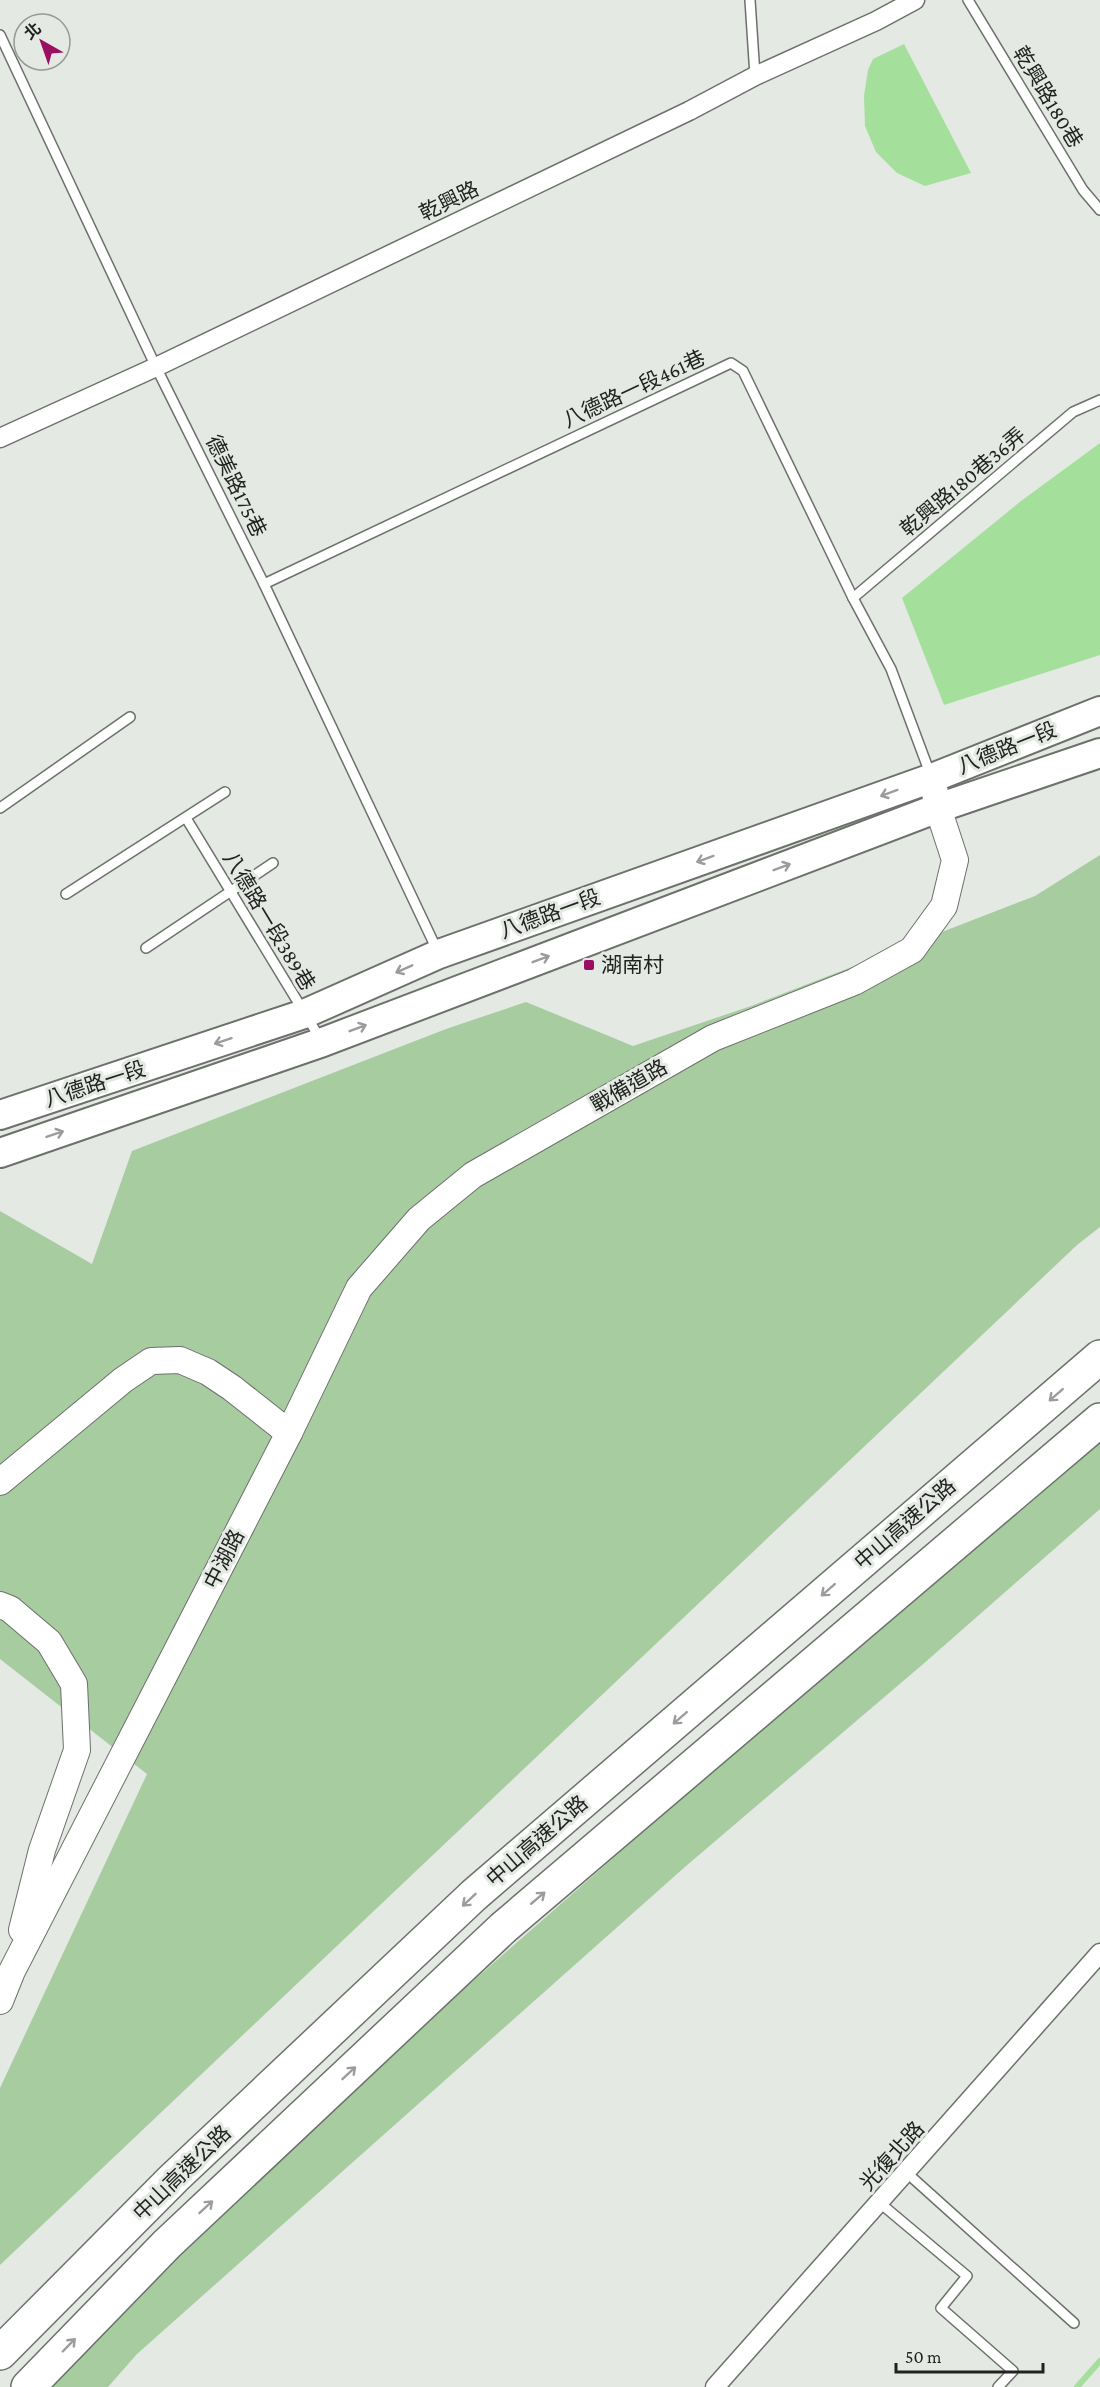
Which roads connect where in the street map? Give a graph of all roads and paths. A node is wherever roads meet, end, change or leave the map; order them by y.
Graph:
1 (750, 0) edge
2 (915, 0) edge
3 (968, 0) edge
4 (0, 35) edge
5 (755, 76) junction
6 (1100, 210) edge
7 (156, 367) junction
8 (1100, 400) edge
9 (0, 438) edge
10 (264, 584) junction
11 (853, 597) junction
12 (1100, 711) edge
13 (130, 717) dead end
14 (1100, 753) edge
15 (932, 778) junction
16 (225, 792) dead end
17 (0, 808) edge
18 (938, 808) junction
19 (186, 818) junction
20 (273, 863) dead end
21 (230, 890) junction
22 (66, 894) dead end
23 (146, 948) dead end
24 (439, 954) junction
25 (304, 1014) junction
26 (323, 1042) junction
27 (0, 1115) edge
28 (0, 1153) edge
29 (1100, 1357) edge
30 (1100, 1420) edge
31 (289, 1433) junction
32 (0, 1482) edge
33 (0, 1605) edge
34 (1100, 1953) edge
35 (12, 1971) junction
36 (0, 2001) edge
37 (907, 2173) junction
38 (880, 2203) junction
39 (1074, 2323) dead end
40 (0, 2354) edge
41 (28, 2387) edge
42 (715, 2387) edge
43 (998, 2387) edge

1 - 5 lane
2 - 5 street, 乾興路
3 - 6 lane, 乾興路180巷
4 - 7 lane, 德美路175巷
5 - 7 street, 乾興路
7 - 9 street, 乾興路
7 - 10 lane, 德美路175巷
8 - 11 lane, 乾興路180巷36弄
10 - 11 lane, 八德路一段461巷
10 - 24 lane, 德美路175巷
11 - 15 lane, 八德路一段461巷
12 - 15 main road, 八德路一段
13 - 17 lane
14 - 18 main road, 八德路一段
15 - 18 street, 戰備道路
15 -> 24 main road, 八德路一段
16 - 19 lane
26 -> 18 main road, 八德路一段
18 - 31 street, 戰備道路
19 - 21 lane, 八德路一段389巷
19 - 22 lane
20 - 21 lane
21 - 23 lane
21 - 25 lane, 八德路一段389巷
24 -> 25 main road, 八德路一段
25 - 26 lane, 八德路一段389巷
25 -> 27 main road, 八德路一段
28 -> 26 main road, 八德路一段
29 -> 40 highway, 中山高速公路
41 -> 30 highway, 中山高速公路
31 - 32 street
31 - 35 street, 中湖路
33 - 35 street
34 - 37 street, 光復北路
35 - 36 street, 中湖路
37 - 38 street, 光復北路
37 - 39 lane
38 - 42 street, 光復北路
38 - 43 lane

